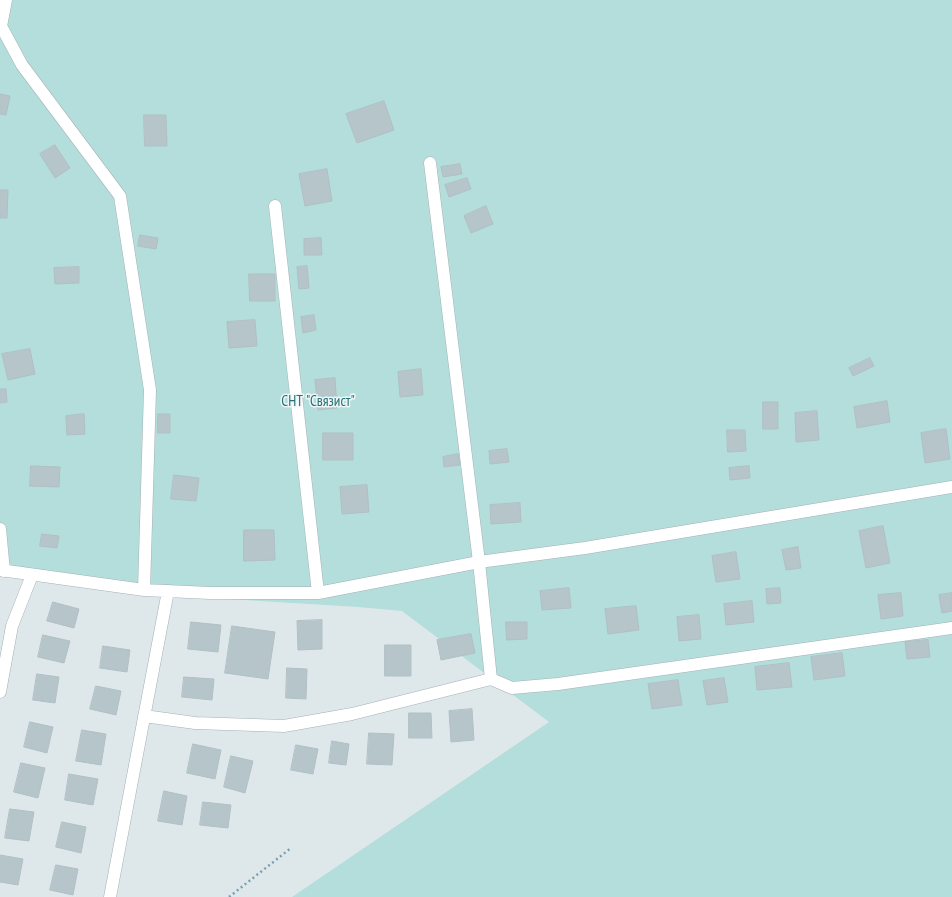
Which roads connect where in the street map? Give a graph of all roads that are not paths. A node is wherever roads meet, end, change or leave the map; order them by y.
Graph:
1 (6, 0) edge
2 (430, 163) dead end
3 (275, 206) dead end
4 (952, 487) edge
5 (0, 529) edge
6 (479, 562) junction
7 (2, 571) edge
8 (32, 575) junction
9 (144, 590) junction
10 (168, 591) junction
11 (318, 593) junction
12 (952, 628) edge
13 (491, 679) junction
14 (0, 692) edge
15 (144, 716) junction
16 (110, 897) edge

1 - 9 lane
2 - 6 lane
3 - 11 lane
4 - 6 lane
5 - 7 lane
6 - 11 lane
6 - 13 lane
7 - 8 lane
8 - 9 lane
8 - 14 lane
9 - 10 lane
10 - 11 lane
10 - 15 lane
12 - 13 lane
13 - 15 lane
15 - 16 lane

